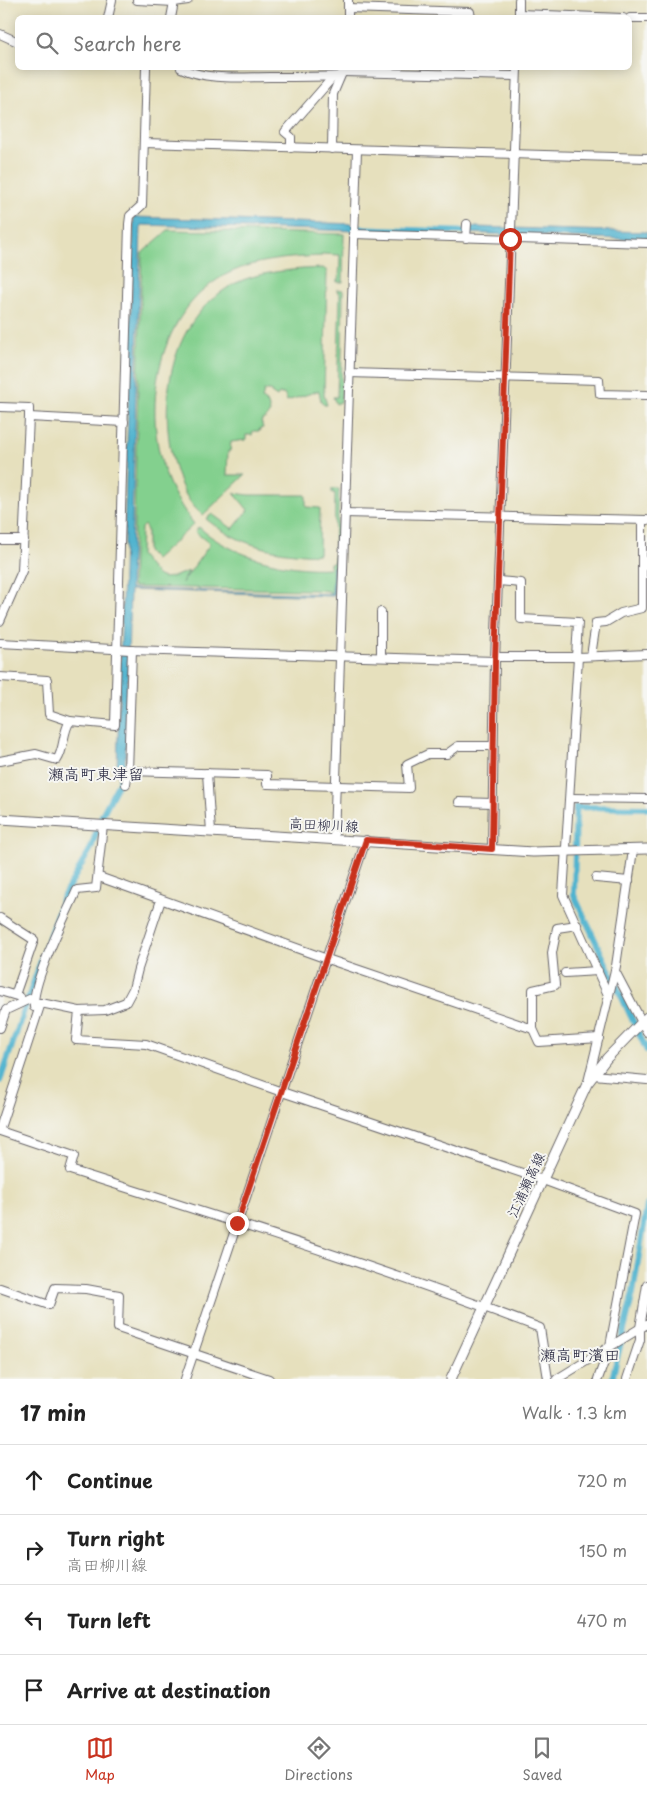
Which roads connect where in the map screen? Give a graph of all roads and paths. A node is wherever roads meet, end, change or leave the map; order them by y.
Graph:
1 (112, 0) edge
2 (137, 0) edge
3 (188, 0) edge
4 (519, 0) edge
5 (174, 2) junction
6 (348, 4) edge
7 (109, 15) edge
8 (172, 15) edge
9 (470, 15) edge
10 (519, 15) edge
11 (632, 18) edge
12 (647, 18) edge
13 (0, 34) edge
14 (15, 41) edge
15 (146, 70) edge
16 (186, 70) edge
17 (516, 72) edge
18 (340, 73) edge
19 (144, 143) junction
20 (291, 148) junction
21 (332, 149) junction
22 (357, 150) junction
23 (513, 154) junction
24 (647, 158) edge
25 (353, 233) junction
26 (510, 238) junction
27 (647, 243) edge
28 (349, 373) junction
29 (505, 377) junction
30 (647, 395) edge
31 (0, 407) edge
32 (29, 420) junction
33 (124, 422) junction
34 (344, 512) junction
35 (500, 516) junction
36 (645, 520) edge
37 (0, 540) edge
38 (24, 540) junction
39 (644, 565) edge
40 (498, 581) junction
41 (0, 599) edge
42 (9, 599) junction
43 (381, 612) dead end
44 (0, 621) edge
45 (0, 643) edge
46 (117, 650) junction
47 (131, 650) junction
48 (647, 654) edge
49 (340, 656) junction
50 (590, 656) junction
51 (381, 657) junction
52 (577, 657) junction
53 (495, 659) junction
54 (0, 677) edge
55 (70, 721) junction
56 (493, 746) junction
57 (0, 760) edge
58 (128, 771) junction
59 (207, 773) junction
60 (126, 784) dead end
61 (336, 787) junction
62 (570, 798) junction
63 (647, 799) edge
64 (459, 802) dead end
65 (492, 803) junction
66 (0, 819) edge
67 (102, 825) junction
68 (211, 832) junction
69 (334, 840) junction
70 (366, 840) junction
71 (492, 849) junction
72 (647, 849) edge
73 (567, 852) junction
74 (632, 854) junction
75 (99, 877) junction
76 (596, 878) dead end
77 (628, 881) junction
78 (161, 900) junction
79 (0, 918) edge
80 (576, 925) junction
81 (327, 959) junction
82 (615, 969) junction
83 (598, 972) junction
84 (564, 973) dead end
85 (0, 991) edge
86 (610, 994) junction
87 (15, 996) junction
88 (31, 998) junction
89 (42, 1003) junction
90 (79, 1011) junction
91 (643, 1021) edge
92 (0, 1028) edge
93 (533, 1029) junction
94 (647, 1032) edge
95 (599, 1038) junction
96 (594, 1075) junction
97 (647, 1080) edge
98 (587, 1084) junction
99 (282, 1092) junction
100 (0, 1129) edge
101 (543, 1180) junction
102 (237, 1223) junction
103 (647, 1285) edge
104 (0, 1288) edge
105 (486, 1306) junction
106 (642, 1328) edge
107 (612, 1344) junction
108 (193, 1353) junction
109 (185, 1379) edge
110 (269, 1379) edge
111 (451, 1379) edge
112 (548, 1379) edge
113 (557, 1379) edge
114 (598, 1379) edge
115 (627, 1379) edge

1 - 7 street
2 - 5 street
3 - 5 street
4 - 10 street
5 - 8 street
6 - 9 street
11 - 12 street
13 - 14 street
15 - 19 street
16 - 18 street
17 - 18 street
17 - 23 street
18 - 20 street
18 - 21 street
19 - 20 street
19 - 33 street
20 - 21 street
21 - 22 street
22 - 23 street
22 - 25 street
23 - 24 street
23 - 26 street
25 - 26 street
25 - 28 street
26 - 27 street
26 - 29 street
28 - 29 street
28 - 34 street
29 - 30 street
29 - 35 street
31 - 32 street
32 - 33 street
32 - 38 street
33 - 46 street
34 - 35 street
34 - 49 street
35 - 36 street
35 - 40 street
36 - 39 street
37 - 38 street
38 - 42 street
39 - 50 street
40 - 52 street
40 - 53 street
41 - 42 street
42 - 44 street
43 - 51 street
45 - 46 street
46 - 47 street
46 - 55 street
47 - 49 street
47 - 58 street
48 - 50 street
49 - 51 street
49 - 61 street
50 - 52 street
51 - 53 street
52 - 53 street
52 - 62 street
53 - 56 street
54 - 55 street
55 - 57 street
56 - 61 street
56 - 65 street
58 - 59 street
58 - 60 street
59 - 61 street
59 - 68 street
61 - 69 street
62 - 63 street
62 - 73 street
64 - 65 street
65 - 71 street
66 - 67 main road, 高田柳川線
67 - 68 main road, 高田柳川線
67 - 75 street
68 - 69 main road, 高田柳川線
69 - 70 main road, 高田柳川線
70 - 71 main road, 高田柳川線
70 - 81 street
71 - 73 main road, 高田柳川線
72 - 74 main road, 高田柳川線
73 - 74 main road, 高田柳川線
73 - 80 street
74 - 77 street
75 - 78 street
75 - 88 street
76 - 77 street
77 - 82 street
78 - 81 street
78 - 90 street
79 - 87 street
80 - 83 street
80 - 93 street
81 - 93 street
81 - 99 street
82 - 86 street
82 - 91 street
83 - 84 street
83 - 86 street
85 - 87 street
86 - 95 street
87 - 88 street
88 - 89 street
88 - 92 street
89 - 90 street
89 - 100 street
90 - 99 street
91 - 94 street
91 - 96 main road, 江浦瀬高線
93 - 95 street
95 - 98 street
96 - 97 street
96 - 98 main road, 江浦瀬高線
98 - 101 main road, 江浦瀬高線
99 - 101 street
99 - 102 street
100 - 102 street
101 - 105 main road, 江浦瀬高線
101 - 107 street
102 - 105 street
102 - 108 street
103 - 106 street
104 - 108 street
105 - 111 main road, 江浦瀬高線
105 - 112 street
106 - 107 street
106 - 115 street
107 - 113 street
107 - 114 street
108 - 109 street
108 - 110 street

